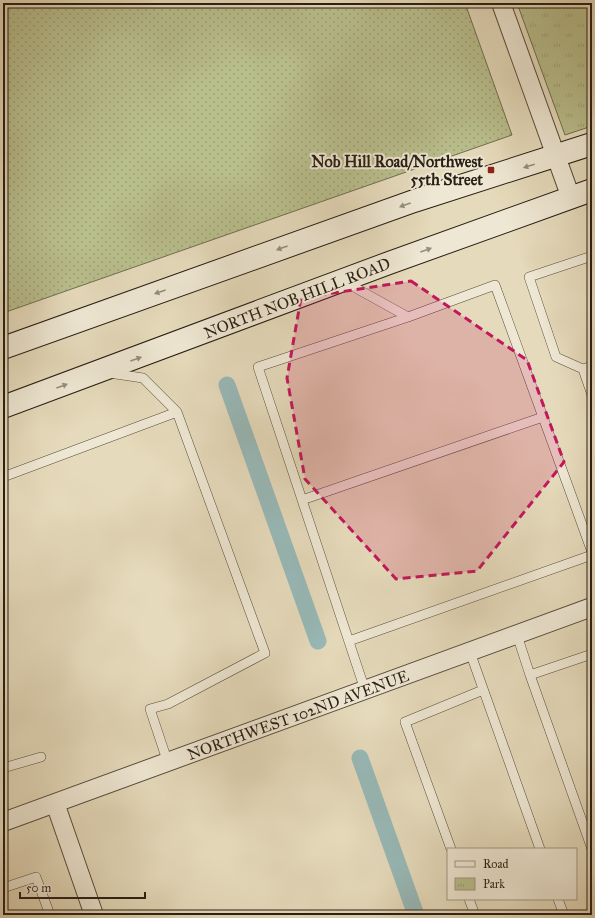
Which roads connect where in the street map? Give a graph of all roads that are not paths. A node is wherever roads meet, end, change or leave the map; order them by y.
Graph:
1 (501, 3) edge
2 (592, 144) edge
3 (556, 157) junction
4 (592, 190) edge
5 (570, 198) junction
6 (592, 256) edge
7 (344, 281) junction
8 (408, 317) junction
9 (3, 348) edge
10 (592, 366) edge
11 (583, 369) junction
12 (99, 372) junction
13 (592, 395) edge
14 (3, 407) edge
15 (177, 412) junction
16 (543, 417) junction
17 (3, 477) edge
18 (302, 500) junction
19 (592, 553) edge
20 (592, 608) edge
21 (517, 635) junction
22 (349, 641) junction
23 (470, 652) junction
24 (592, 654) edge
25 (530, 675) junction
26 (365, 690) junction
27 (484, 690) junction
28 (41, 757) dead end
29 (168, 763) junction
30 (3, 768) edge
31 (55, 804) junction
32 (3, 822) edge
33 (451, 848) edge
34 (540, 848) edge
35 (592, 849) edge
36 (3, 888) edge
37 (469, 900) edge
38 (558, 900) edge
39 (50, 915) edge
40 (94, 915) edge
41 (475, 915) edge
42 (564, 915) edge

1 - 3 street
2 - 3 main road
3 - 5 street
3 -> 9 main road
4 - 5 main road, NORTH NOB HILL ROAD
7 -> 5 main road, NORTH NOB HILL ROAD
6 - 11 lane
7 - 8 lane
12 -> 7 main road, NORTH NOB HILL ROAD
8 - 16 lane
8 - 18 lane
10 - 11 lane
11 - 13 lane
14 -> 12 main road, NORTH NOB HILL ROAD
12 - 15 lane
15 - 17 lane
15 - 29 lane
16 - 18 lane
16 - 19 lane
18 - 22 lane
19 - 22 lane
20 - 21 street, NORTHWEST 102ND AVENUE
21 - 23 street, NORTHWEST 102ND AVENUE
21 - 25 lane
22 - 26 lane
23 - 26 street, NORTHWEST 102ND AVENUE
23 - 27 lane
24 - 25 lane
25 - 35 lane
26 - 29 street, NORTHWEST 102ND AVENUE
27 - 33 lane
27 - 34 lane
28 - 30 lane
29 - 31 street, NORTHWEST 102ND AVENUE
31 - 32 street, NORTHWEST 102ND AVENUE
31 - 40 street
36 - 39 lane
37 - 41 lane
38 - 42 lane

